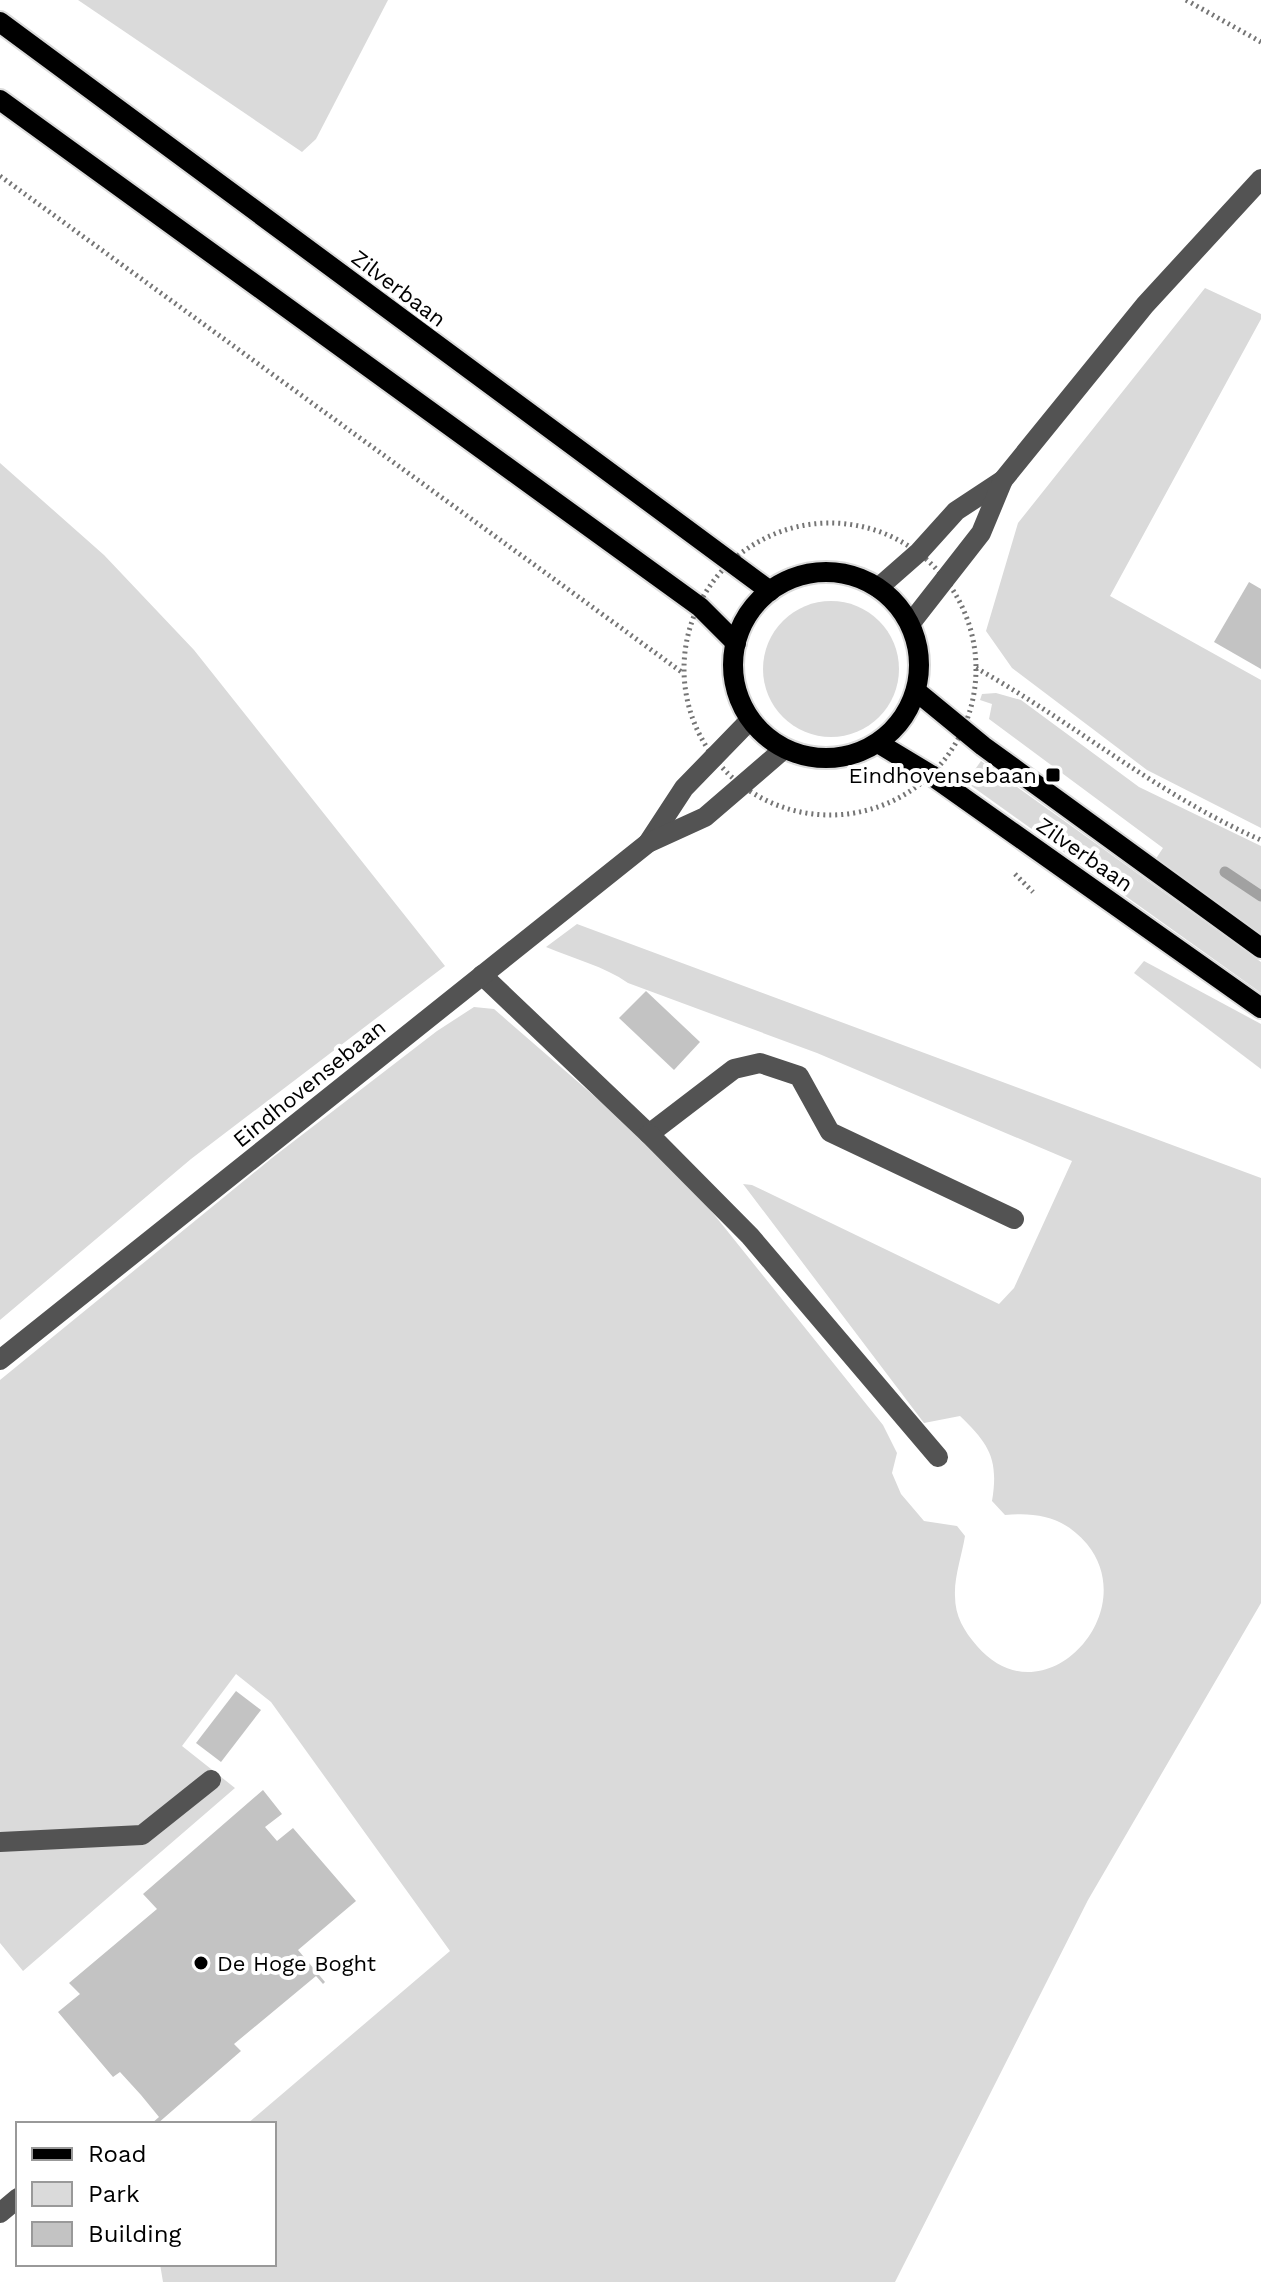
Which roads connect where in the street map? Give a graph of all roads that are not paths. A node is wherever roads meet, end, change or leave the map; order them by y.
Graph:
1 (0, 22) edge
2 (0, 100) edge
3 (1261, 179) edge
4 (1003, 480) junction
5 (878, 588) junction
6 (770, 591) junction
7 (910, 624) junction
8 (736, 643) junction
9 (916, 691) junction
10 (750, 720) junction
11 (878, 743) junction
12 (784, 749) junction
13 (648, 843) junction
14 (1261, 948) edge
15 (482, 975) junction
16 (1261, 1008) edge
17 (649, 1134) junction
18 (1014, 1219) dead end
19 (0, 1360) edge
20 (938, 1457) dead end
21 (211, 1780) dead end
22 (0, 1842) edge
23 (16, 2200) edge
24 (0, 2213) edge

1 - 6 main road, Zilverbaan
2 - 8 main road
3 - 4 street
4 - 5 street
4 - 7 street
5 - 6 main road
5 - 7 main road
6 - 8 main road
7 - 9 main road
8 - 10 main road
9 - 11 main road
9 - 14 main road, Zilverbaan
10 - 12 main road
10 - 13 street, Eindhovensebaan
11 - 12 main road
11 - 16 main road, Zilverbaan
12 - 13 street, Eindhovensebaan
13 - 15 street, Eindhovensebaan
15 - 17 street
15 - 19 street, Eindhovensebaan
17 - 18 street
17 - 20 street
21 - 22 street
23 - 24 street

